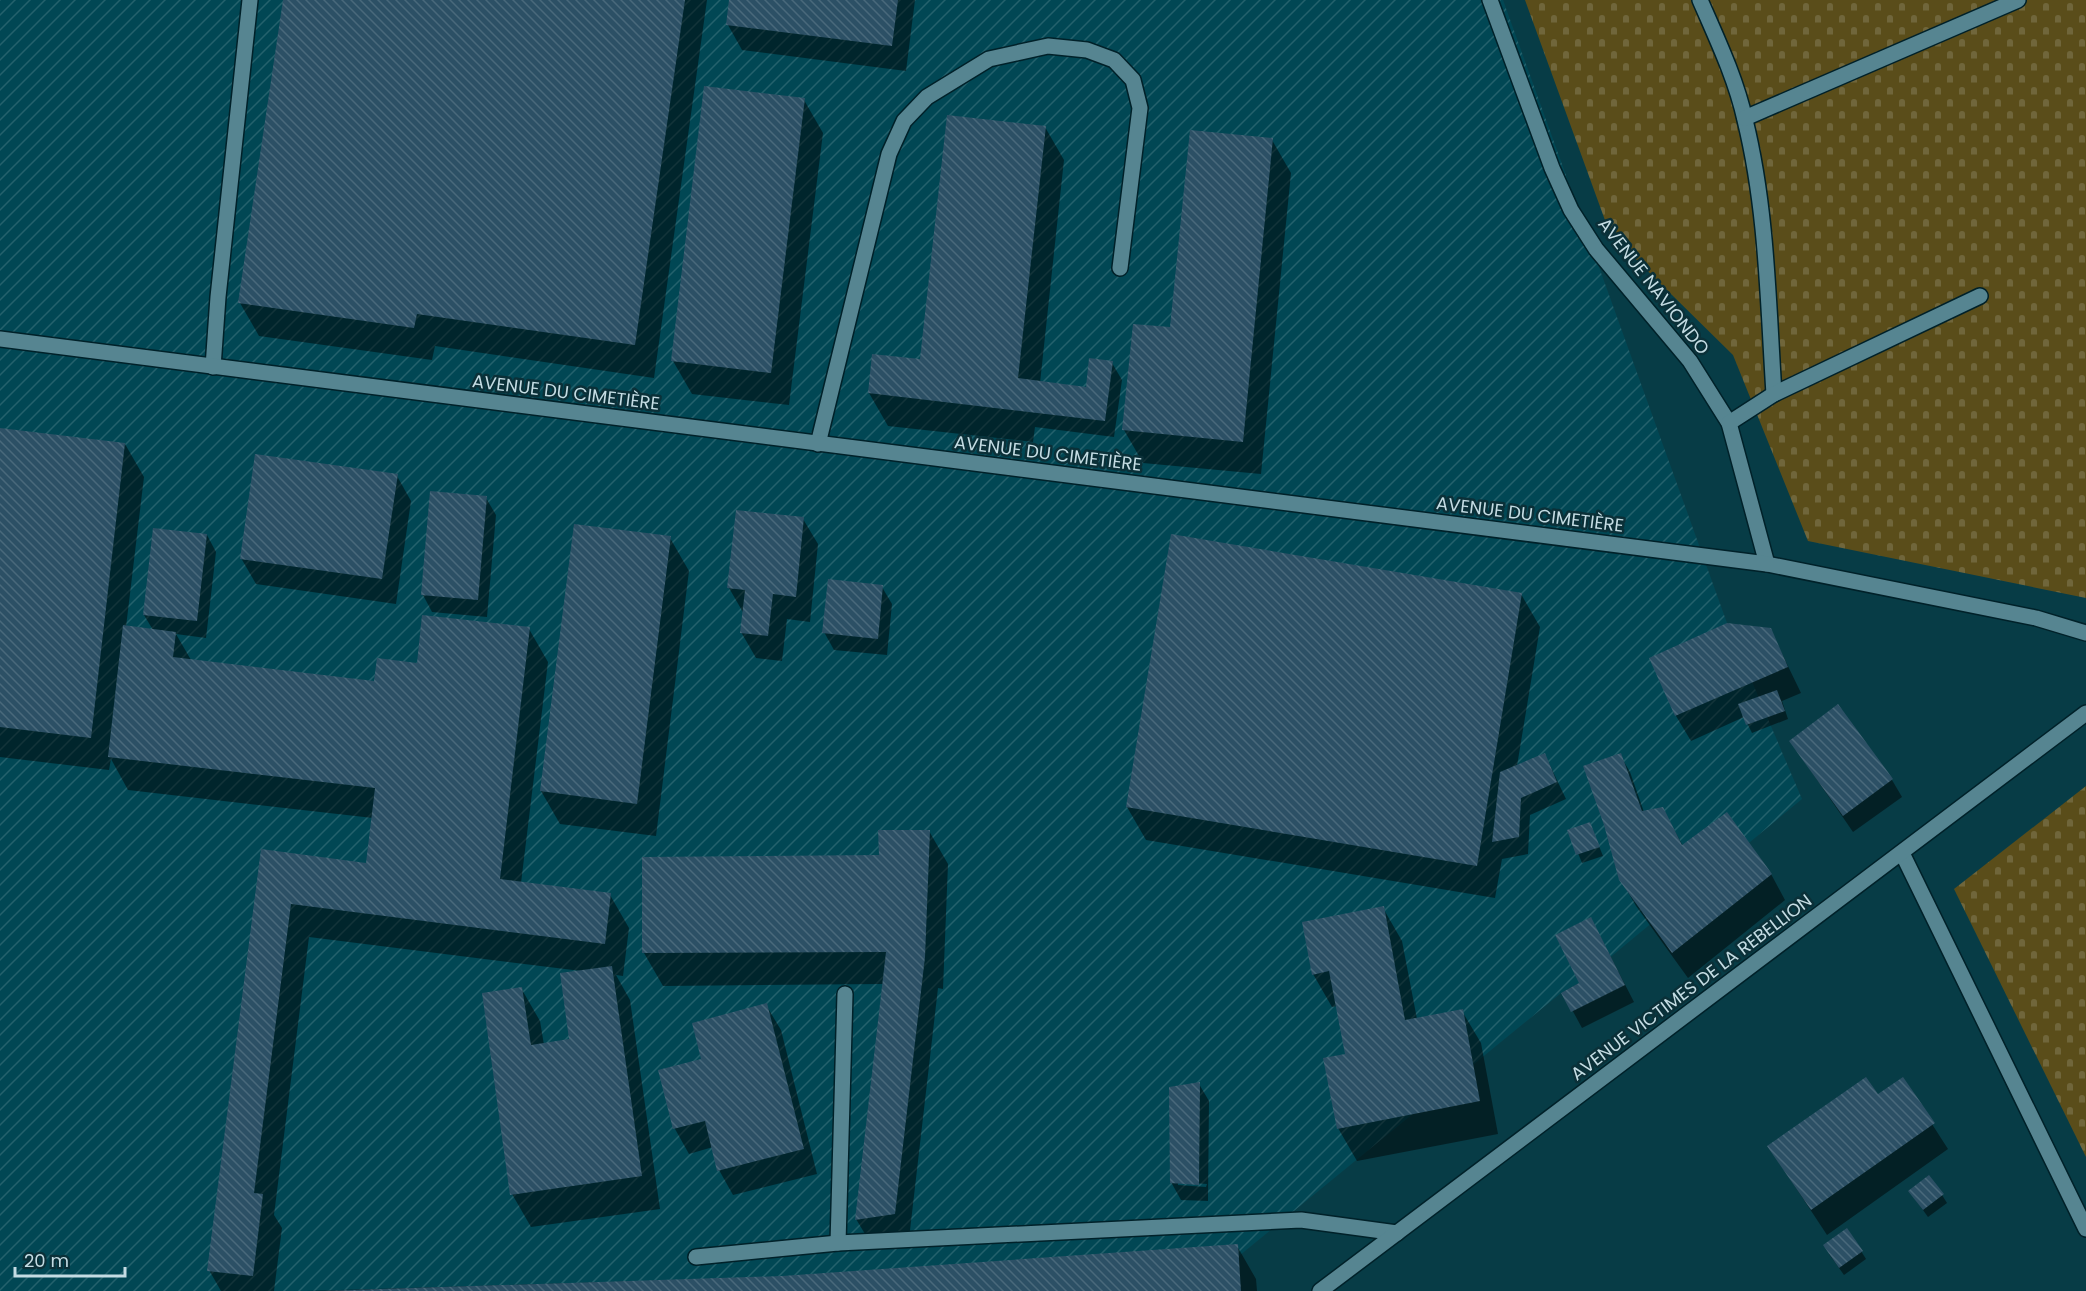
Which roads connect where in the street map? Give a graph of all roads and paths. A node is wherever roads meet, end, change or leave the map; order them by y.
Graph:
1 (250, 0) edge
2 (1490, 0) edge
3 (1700, 0) edge
4 (2018, 0) edge
5 (1745, 117) junction
6 (1120, 268) dead end
7 (1980, 296) dead end
8 (0, 339) edge
9 (213, 367) junction
10 (1774, 393) junction
11 (1729, 423) junction
12 (818, 444) junction
13 (1767, 564) junction
14 (2086, 633) edge
15 (2086, 713) edge
16 (1902, 853) junction
17 (845, 993) dead end
18 (2086, 1229) edge
19 (1397, 1233) junction
20 (838, 1244) junction
21 (696, 1257) dead end
22 (1320, 1291) edge

1 - 9 street
2 - 11 street, AVENUE NAVIONDO
3 - 5 street
4 - 5 street
5 - 10 street
6 - 12 street
7 - 10 street
8 - 9 street, AVENUE DU CIMETIÈRE
9 - 12 street, AVENUE DU CIMETIÈRE
10 - 11 street
11 - 13 street, AVENUE NAVIONDO
12 - 13 street, AVENUE DU CIMETIÈRE
13 - 14 street, AVENUE DU CIMETIÈRE
15 - 16 street, AVENUE VICTIMES DE LA REBELLION
16 - 18 street
16 - 19 street, AVENUE VICTIMES DE LA REBELLION
17 - 20 street
19 - 20 street
19 - 22 street, AVENUE VICTIMES DE LA REBELLION
20 - 21 street

